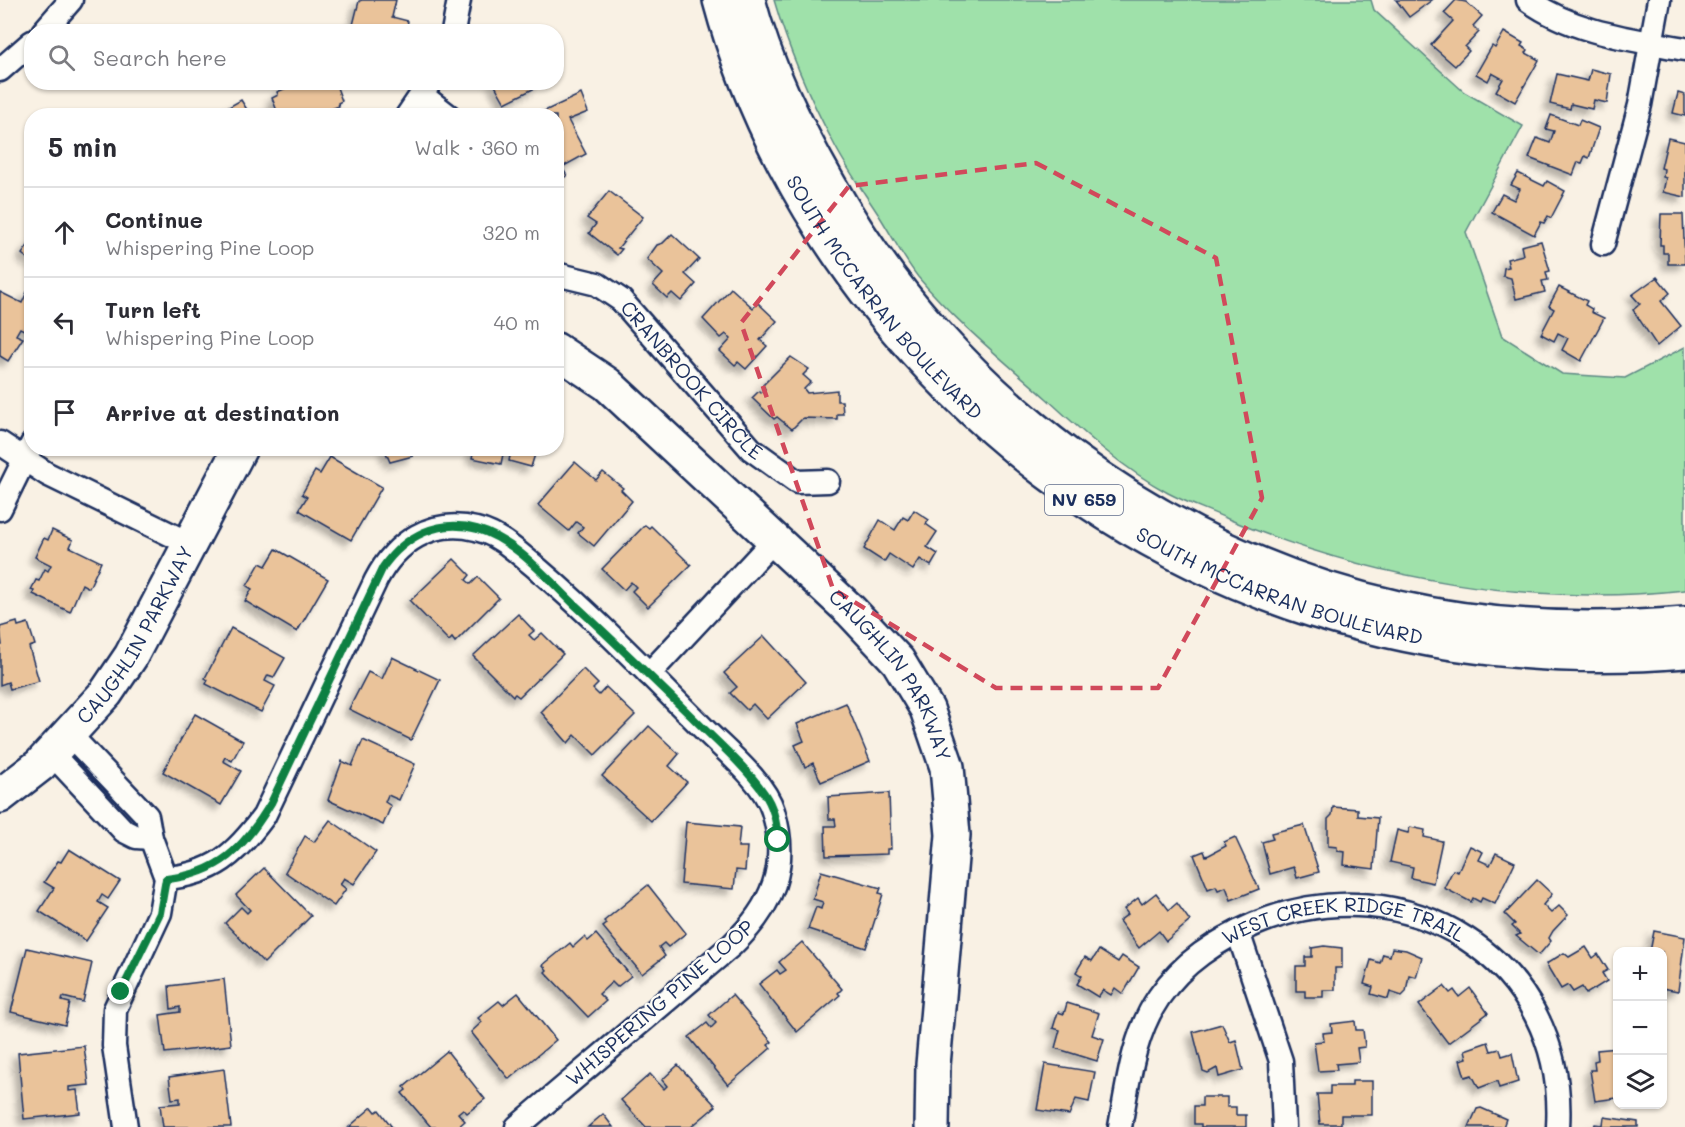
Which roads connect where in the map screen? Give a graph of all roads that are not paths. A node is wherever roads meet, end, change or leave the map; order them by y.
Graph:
1 (71, 0) edge
2 (459, 0) edge
3 (720, 0) edge
4 (748, 0) edge
5 (1528, 0) edge
6 (1659, 0) edge
7 (50, 24) edge
8 (454, 24) edge
9 (1652, 43) junction
10 (24, 49) edge
11 (1685, 49) edge
12 (0, 70) edge
13 (425, 90) edge
14 (427, 90) edge
15 (413, 108) edge
16 (442, 108) edge
17 (1603, 244) dead end
18 (564, 276) edge
19 (564, 355) edge
20 (0, 443) edge
21 (24, 451) edge
22 (26, 456) edge
23 (35, 456) edge
24 (236, 456) edge
25 (828, 481) dead end
26 (0, 509) edge
27 (775, 539) junction
28 (190, 544) junction
29 (1685, 624) edge
30 (1685, 651) edge
31 (649, 674) junction
32 (60, 744) junction
33 (0, 796) edge
34 (166, 879) junction
35 (1238, 932) junction
36 (126, 1127) edge
37 (517, 1127) edge
38 (932, 1127) edge
39 (1120, 1127) edge
40 (1284, 1127) edge
41 (1558, 1127) edge

1 - 7 street
2 - 8 street
3 - 30 main road, SOUTH MCCARRAN BOULEVARD / NV 659
4 - 29 main road, SOUTH MCCARRAN BOULEVARD / NV 659
5 - 9 street
6 - 9 street
9 - 11 street
9 - 17 street
10 - 12 street
13 - 15 street
14 - 16 street
18 - 25 street, CRANBROOK CIRCLE
19 - 27 main road, CAUGHLIN PARKWAY
20 - 21 street
22 - 26 street
23 - 28 street
24 - 28 main road, CAUGHLIN PARKWAY
27 - 31 street
27 - 38 main road, CAUGHLIN PARKWAY
28 - 32 main road, CAUGHLIN PARKWAY
31 - 34 street, WHISPERING PINE LOOP
31 - 37 street, WHISPERING PINE LOOP
32 - 33 main road, CAUGHLIN PARKWAY
32 - 34 street
34 - 36 street
35 - 39 street, WEST CREEK RIDGE TRAIL
35 - 40 street
35 - 41 street, WEST CREEK RIDGE TRAIL

